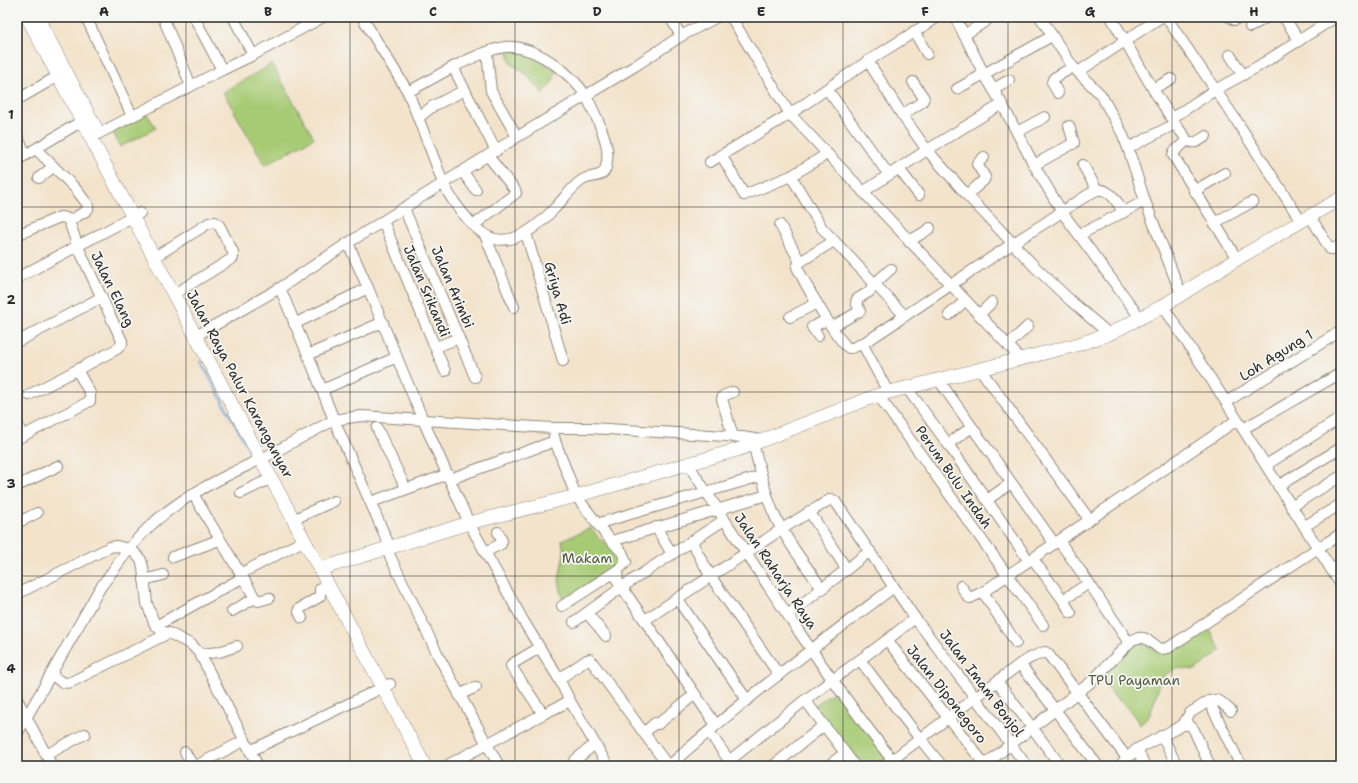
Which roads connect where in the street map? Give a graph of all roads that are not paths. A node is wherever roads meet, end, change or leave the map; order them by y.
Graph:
1 (21, 17) edge
2 (27, 17) edge
3 (37, 17) edge
4 (86, 17) edge
5 (163, 17) edge
6 (194, 17) edge
7 (233, 17) edge
8 (323, 17) edge
9 (362, 17) edge
10 (670, 17) edge
11 (717, 17) edge
12 (731, 17) edge
13 (938, 17) edge
14 (955, 17) edge
15 (1040, 17) edge
16 (1111, 17) edge
17 (1161, 17) edge
18 (1166, 17) edge
19 (1267, 17) edge
20 (1284, 17) edge
21 (1336, 17) edge
22 (17, 19) edge
23 (986, 21) dead end
24 (1250, 27) dead end
25 (914, 31) junction
26 (964, 35) junction
27 (681, 36) junction
28 (1052, 36) junction
29 (1126, 41) junction
30 (1299, 41) junction
31 (487, 53) junction
32 (927, 54) dead end
33 (253, 55) junction
34 (1230, 56) dead end
35 (868, 61) junction
36 (453, 67) junction
37 (1075, 69) junction
38 (222, 70) junction
39 (984, 74) junction
40 (1243, 75) junction
41 (58, 76) junction
42 (1171, 79) dead end
43 (1009, 80) dead end
44 (913, 82) dead end
45 (191, 86) junction
46 (827, 89) junction
47 (957, 89) dead end
48 (993, 89) junction
49 (1153, 89) junction
50 (466, 90) junction
51 (1214, 90) junction
52 (408, 92) junction
53 (1058, 93) dead end
54 (586, 96) junction
55 (22, 97) dead end
56 (1002, 104) junction
57 (790, 114) junction
58 (902, 115) junction
59 (132, 116) junction
60 (1045, 117) dead end
61 (418, 118) junction
62 (85, 119) junction
63 (1174, 121) junction
64 (1069, 126) dead end
65 (1017, 132) junction
66 (94, 135) junction
67 (17, 136) edge
68 (1206, 136) dead end
69 (517, 137) junction
70 (1185, 140) junction
71 (1128, 148) junction
72 (36, 149) junction
73 (927, 150) junction
74 (492, 153) junction
75 (827, 154) junction
76 (722, 156) junction
77 (984, 157) dead end
78 (21, 158) edge
79 (710, 162) dead end
80 (1034, 165) junction
81 (1083, 165) dead end
82 (53, 166) junction
83 (899, 169) junction
84 (463, 172) junction
85 (1225, 173) dead end
86 (889, 175) junction
87 (791, 176) junction
88 (39, 178) dead end
89 (444, 184) junction
90 (476, 190) dead end
91 (1097, 190) junction
92 (1194, 191) junction
93 (863, 192) junction
94 (919, 195) dead end
95 (967, 195) junction
96 (1341, 198) edge
97 (1146, 201) junction
98 (1252, 202) dead end
99 (404, 208) junction
100 (1062, 212) junction
101 (1123, 213) junction
102 (137, 215) junction
103 (1306, 218) junction
104 (69, 221) junction
105 (383, 221) junction
106 (1214, 223) junction
107 (474, 225) junction
108 (780, 225) dead end
109 (930, 228) dead end
110 (526, 233) junction
111 (17, 235) edge
112 (486, 235) junction
113 (1079, 235) junction
114 (834, 241) junction
115 (909, 242) junction
116 (348, 243) junction
117 (1013, 243) junction
118 (1341, 245) edge
119 (78, 247) junction
120 (161, 253) junction
121 (1237, 259) junction
122 (800, 262) junction
123 (891, 269) dead end
124 (17, 278) edge
125 (874, 284) junction
126 (950, 286) junction
127 (280, 288) junction
128 (368, 288) junction
129 (181, 290) junction
130 (1181, 294) junction
131 (102, 297) junction
132 (965, 301) junction
133 (992, 302) dead end
134 (817, 303) junction
135 (1163, 306) junction
136 (514, 307) dead end
137 (949, 315) dead end
138 (979, 315) junction
139 (905, 316) junction
140 (790, 317) dead end
141 (1141, 319) junction
142 (383, 322) junction
143 (830, 323) junction
144 (294, 324) junction
145 (1028, 326) dead end
146 (1341, 331) edge
147 (200, 334) junction
148 (1109, 334) junction
149 (818, 336) dead end
150 (458, 338) junction
151 (17, 342) edge
152 (862, 343) junction
153 (1008, 345) junction
154 (436, 347) junction
155 (308, 356) junction
156 (397, 357) junction
157 (1020, 358) junction
158 (562, 361) dead end
159 (980, 369) junction
160 (77, 370) junction
161 (445, 371) dead end
162 (1341, 372) edge
163 (475, 377) dead end
164 (938, 379) junction
165 (906, 387) junction
166 (322, 390) junction
167 (733, 392) dead end
168 (883, 393) junction
169 (29, 395) dead end
170 (1226, 402) junction
171 (1341, 418) edge
172 (334, 420) junction
173 (423, 420) junction
174 (1237, 420) junction
175 (17, 424) edge
176 (972, 426) junction
177 (377, 428) dead end
178 (552, 428) junction
179 (1243, 430) junction
180 (20, 437) edge
181 (733, 437) junction
182 (555, 441) junction
183 (757, 442) junction
184 (948, 444) junction
185 (1341, 448) edge
186 (260, 459) junction
187 (688, 464) junction
188 (1266, 465) junction
189 (58, 466) dead end
190 (762, 476) junction
191 (1341, 476) edge
192 (449, 477) junction
193 (272, 478) junction
194 (1011, 483) junction
195 (17, 486) edge
196 (1278, 486) junction
197 (406, 489) junction
198 (707, 492) junction
199 (241, 493) dead end
200 (193, 494) junction
201 (767, 495) junction
202 (576, 496) junction
203 (987, 500) junction
204 (334, 501) dead end
205 (371, 502) junction
206 (1341, 504) edge
207 (1292, 506) junction
208 (717, 509) junction
209 (809, 511) junction
210 (37, 514) dead end
211 (301, 516) junction
212 (1089, 519) junction
213 (724, 520) junction
214 (603, 522) dead end
215 (17, 523) edge
216 (469, 523) junction
217 (1305, 526) junction
218 (656, 527) junction
219 (782, 529) junction
220 (498, 532) dead end
221 (1341, 534) edge
222 (219, 540) junction
223 (612, 541) junction
224 (691, 541) junction
225 (301, 542) junction
226 (1056, 542) junction
227 (388, 547) junction
228 (1318, 548) junction
229 (129, 549) junction
230 (870, 551) junction
231 (485, 552) junction
232 (746, 553) junction
233 (672, 554) junction
234 (174, 557) dead end
235 (1031, 560) junction
236 (1341, 564) edge
237 (325, 568) junction
238 (618, 570) junction
239 (847, 570) junction
240 (1332, 570) junction
241 (163, 575) dead end
242 (241, 576) junction
243 (1007, 576) junction
244 (711, 577) junction
245 (144, 580) junction
246 (328, 583) junction
247 (1089, 583) junction
248 (1341, 585) edge
249 (961, 586) dead end
250 (622, 587) junction
251 (894, 587) junction
252 (822, 589) junction
253 (983, 592) junction
254 (17, 594) edge
255 (254, 598) junction
256 (269, 598) dead end
257 (678, 600) junction
258 (1063, 600) junction
259 (562, 606) dead end
260 (232, 611) dead end
261 (588, 612) junction
262 (1071, 612) dead end
263 (788, 615) junction
264 (302, 618) dead end
265 (915, 618) junction
266 (645, 620) junction
267 (574, 622) dead end
268 (1043, 625) dead end
269 (156, 626) junction
270 (169, 633) junction
271 (606, 636) dead end
272 (887, 640) junction
273 (1016, 643) dead end
274 (1129, 643) junction
275 (237, 646) dead end
276 (539, 648) junction
277 (811, 649) junction
278 (200, 654) junction
279 (860, 660) junction
280 (1020, 664) junction
281 (50, 674) junction
282 (779, 675) junction
283 (559, 679) junction
284 (832, 679) junction
285 (998, 681) junction
286 (476, 687) dead end
287 (382, 689) junction
288 (1078, 692) junction
289 (695, 694) junction
290 (459, 695) junction
291 (974, 698) junction
292 (17, 699) edge
293 (747, 700) junction
294 (804, 700) junction
295 (570, 701) junction
296 (1209, 701) junction
297 (1055, 709) junction
298 (1231, 711) dead end
299 (543, 714) junction
300 (26, 718) junction
301 (947, 718) junction
302 (1183, 725) junction
303 (823, 726) junction
304 (1033, 727) junction
305 (712, 728) junction
306 (644, 733) junction
307 (17, 734) edge
308 (85, 734) dead end
309 (1162, 735) junction
310 (920, 739) junction
311 (245, 740) junction
312 (488, 744) junction
313 (594, 744) junction
314 (1011, 744) junction
315 (1137, 749) junction
316 (250, 751) junction
317 (185, 752) dead end
318 (845, 753) junction
319 (46, 755) junction
320 (1128, 758) junction
321 (574, 761) dead end
322 (731, 763) edge
323 (891, 764) edge
324 (52, 766) edge
325 (193, 766) edge
326 (196, 766) edge
327 (258, 766) edge
328 (425, 766) edge
329 (434, 766) edge
330 (446, 766) edge
331 (499, 766) edge
332 (608, 766) edge
333 (668, 766) edge
334 (773, 766) edge
335 (828, 766) edge
336 (855, 766) edge
337 (942, 766) edge
338 (984, 766) edge
339 (1027, 766) edge
340 (1061, 766) edge
341 (1098, 766) edge
342 (1118, 766) edge
343 (1144, 766) edge
344 (1177, 766) edge
345 (1210, 766) edge
346 (1241, 766) edge

1 - 22 street
2 - 41 main road, Jalan Raya Palur Karanganyar
3 - 62 main road, Jalan Raya Palur Karanganyar
4 - 59 street
5 - 45 street
6 - 38 street
7 - 33 street
8 - 33 street
9 - 52 street
10 - 27 street
11 - 27 street
12 - 57 street
13 - 25 street
14 - 26 street
15 - 28 street
16 - 29 street
17 - 29 street
18 - 51 street
19 - 24 street
20 - 30 street
21 - 30 street
23 - 26 street
25 - 32 street
25 - 35 street
26 - 39 street
27 - 54 street
28 - 37 street
28 - 39 street
29 - 37 street
29 - 49 street
30 - 40 street
31 - 36 street
31 - 54 street
31 - 69 street
33 - 38 street
34 - 40 street
35 - 46 street
35 - 58 street
36 - 50 street
36 - 52 street
37 - 53 street
37 - 71 street
38 - 45 street
39 - 47 street
39 - 48 street
40 - 51 street
41 - 55 street
41 - 62 main road, Jalan Raya Palur Karanganyar
42 - 49 street
43 - 48 street
44 - 58 street
45 - 59 street
46 - 57 street
46 - 86 street
48 - 56 street
49 - 63 street
50 - 61 street
50 - 74 street
51 - 63 street
51 - 103 street
52 - 61 street
54 - 69 street
54 - 110 street
56 - 65 street
56 - 73 street
57 - 75 street
57 - 76 street
58 - 73 street
59 - 66 street
60 - 65 street
61 - 89 street
62 - 66 main road, Jalan Raya Palur Karanganyar
62 - 72 street
63 - 70 street
63 - 71 street
64 - 80 street
65 - 80 street
66 - 102 main road, Jalan Raya Palur Karanganyar
67 - 78 street
68 - 70 street
69 - 74 street
70 - 92 street
71 - 97 street
72 - 78 street
72 - 82 street
73 - 83 street
73 - 95 street
74 - 84 street
74 - 107 street
75 - 87 street
75 - 93 street
76 - 79 street
76 - 87 street
77 - 95 street
80 - 100 street
81 - 91 street
82 - 88 street
82 - 104 street
83 - 86 street
83 - 94 street
84 - 89 street
84 - 90 street
85 - 92 street
86 - 93 street
87 - 114 street
89 - 99 street
89 - 107 street
91 - 100 street
91 - 101 street
92 - 106 street
93 - 115 street
95 - 117 street
96 - 103 main road
97 - 101 street
97 - 130 street
98 - 106 street
99 - 105 street
99 - 150 street, Jalan Arimbi
100 - 113 street
100 - 117 street
101 - 113 street
102 - 119 street
102 - 120 main road, Jalan Raya Palur Karanganyar
102 - 147 main road, Jalan Raya Palur Karanganyar
103 - 118 street
103 - 121 main road
104 - 111 street
104 - 119 street, Jalan Elang
105 - 116 street
105 - 154 street, Jalan Srikandi
106 - 121 street
107 - 112 street
108 - 122 street
109 - 115 street
110 - 112 street
110 - 158 street, Griya Adi
112 - 136 street
113 - 141 street
114 - 122 street
114 - 125 street
115 - 126 street
116 - 127 street
116 - 128 street
117 - 126 street
117 - 148 street
119 - 124 street
119 - 131 street, Jalan Elang
120 - 129 main road, Jalan Raya Palur Karanganyar
120 - 129 street
121 - 130 main road
122 - 134 street
123 - 125 street
125 - 139 street
125 - 143 street
126 - 132 street
126 - 139 street
127 - 144 street
127 - 147 street
128 - 142 street
128 - 144 street
129 - 147 main road, Jalan Raya Palur Karanganyar
130 - 135 main road
131 - 151 street
131 - 160 street, Jalan Elang
132 - 137 street
132 - 138 street
133 - 138 street
134 - 140 street
134 - 143 street
135 - 141 main road
135 - 170 street
138 - 153 street
139 - 152 street
141 - 148 main road
142 - 155 street
142 - 156 street
143 - 149 street
143 - 152 street
144 - 155 street
145 - 153 street
146 - 170 street, Loh Agung 1
147 - 186 main road, Jalan Raya Palur Karanganyar
148 - 157 main road
150 - 154 street
150 - 163 street, Jalan Arimbi
152 - 168 street, Perum Bulu Indah
153 - 157 street
154 - 161 street, Jalan Srikandi
155 - 166 street
156 - 166 street
156 - 173 street
157 - 159 main road
159 - 164 main road
159 - 212 street
160 - 169 street
160 - 180 street
162 - 179 street
164 - 165 main road
164 - 176 street
165 - 168 main road
165 - 184 street
166 - 172 street
167 - 181 street
168 - 183 main road
168 - 243 street, Perum Bulu Indah
170 - 174 street
171 - 188 street
172 - 173 street
172 - 186 street
172 - 205 street
173 - 178 street
173 - 192 street
174 - 179 street
174 - 212 street
175 - 180 street
176 - 184 street
176 - 194 street
177 - 197 street
178 - 181 street
178 - 182 street
179 - 188 street
181 - 183 street
182 - 192 street
182 - 202 street
183 - 187 main road
183 - 190 street
184 - 203 street
185 - 196 street
186 - 193 main road, Jalan Raya Palur Karanganyar
186 - 200 street
187 - 198 street, Jalan Raharja Raya
187 - 202 main road
188 - 196 street
189 - 195 street
190 - 198 street
190 - 201 street
191 - 207 street
192 - 197 street
192 - 216 street
193 - 199 street
193 - 211 main road, Jalan Raya Palur Karanganyar
193 - 225 main road, Jalan Raya Palur Karanganyar
194 - 203 street
194 - 226 street
196 - 207 street
197 - 205 street
198 - 208 street, Jalan Raharja Raya
198 - 214 street
200 - 222 street
200 - 229 street
201 - 208 street
201 - 219 street
202 - 216 main road
202 - 223 street
203 - 235 street
204 - 211 street
205 - 227 street
206 - 217 street
207 - 217 street
208 - 213 street, Jalan Raharja Raya
208 - 218 street
209 - 219 street
209 - 230 street, Jalan Imam Bonjol
209 - 239 street
210 - 215 street
211 - 237 main road, Jalan Raya Palur Karanganyar
212 - 226 street
213 - 224 street
213 - 232 street, Jalan Raharja Raya
216 - 227 main road
216 - 231 street
217 - 228 street
218 - 223 street
218 - 233 street
219 - 232 street
219 - 252 street
220 - 231 street
221 - 228 street
222 - 234 street
222 - 242 street
223 - 238 street
224 - 233 street
224 - 244 street
225 - 237 main road, Jalan Raya Palur Karanganyar
225 - 242 street
226 - 235 street
226 - 247 street
227 - 237 main road
227 - 290 street
228 - 240 street
228 - 274 street
229 - 245 street
229 - 254 street
229 - 281 street
230 - 239 street
230 - 251 street, Jalan Imam Bonjol
231 - 276 street
232 - 244 street
232 - 263 street, Jalan Raharja Raya
233 - 250 street
235 - 243 street
235 - 258 street
236 - 240 street
237 - 246 main road, Jalan Raya Palur Karanganyar
237 - 287 main road, Jalan Raya Palur Karanganyar
238 - 250 street
238 - 259 street
239 - 252 street
240 - 248 street
241 - 245 street
242 - 255 street
242 - 269 street
243 - 253 street
243 - 268 street, Perum Bulu Indah
244 - 257 street
244 - 282 street
245 - 269 street
246 - 264 street
246 - 287 main road, Jalan Raya Palur Karanganyar
247 - 258 street
247 - 274 street
249 - 253 street
250 - 261 street
250 - 266 street
251 - 265 street, Jalan Imam Bonjol
251 - 277 street
252 - 263 street
253 - 273 street
255 - 256 street
255 - 260 street
257 - 266 street
257 - 293 street
258 - 262 street
261 - 267 street
261 - 271 street
263 - 277 street, Jalan Raharja Raya
265 - 272 street
265 - 291 street, Jalan Imam Bonjol
266 - 289 street
269 - 270 street
270 - 278 street
270 - 281 street
272 - 279 street
272 - 301 street, Jalan Diponegoro
274 - 288 street
275 - 278 street
276 - 283 street
276 - 299 street
277 - 282 street
277 - 284 street, Jalan Raharja Raya
278 - 311 street
279 - 284 street
279 - 310 street
280 - 285 street
280 - 288 street
280 - 297 street
281 - 300 street
282 - 293 street
283 - 295 street
283 - 306 street
284 - 294 street
284 - 323 street, Jalan Raharja Raya
285 - 291 street
285 - 304 street
286 - 290 street
287 - 316 street
287 - 328 main road, Jalan Raya Palur Karanganyar
287 - 329 main road, Jalan Raya Palur Karanganyar
288 - 297 street
288 - 320 street
289 - 305 street
289 - 306 street
290 - 312 street
291 - 301 street
291 - 314 street, Jalan Imam Bonjol
292 - 300 street
293 - 305 street
294 - 303 street
294 - 322 street
295 - 299 street
295 - 313 street
296 - 298 street
296 - 302 street
296 - 346 street
297 - 304 street
297 - 341 street
299 - 312 street
300 - 307 street
300 - 319 street
301 - 310 street
301 - 338 street, Jalan Diponegoro
302 - 309 street
302 - 345 street
303 - 318 street
303 - 334 street
304 - 314 street
304 - 340 street
305 - 322 street
305 - 333 street
306 - 333 street
308 - 319 street
309 - 315 street
309 - 344 street
310 - 323 street
310 - 337 street
311 - 316 street
311 - 326 street
312 - 330 street
312 - 331 street
313 - 321 street
313 - 332 street
314 - 338 street
314 - 339 street, Jalan Imam Bonjol
315 - 320 street
315 - 343 street
316 - 327 street
317 - 325 street
318 - 335 street
318 - 336 street
319 - 324 street
320 - 342 street

